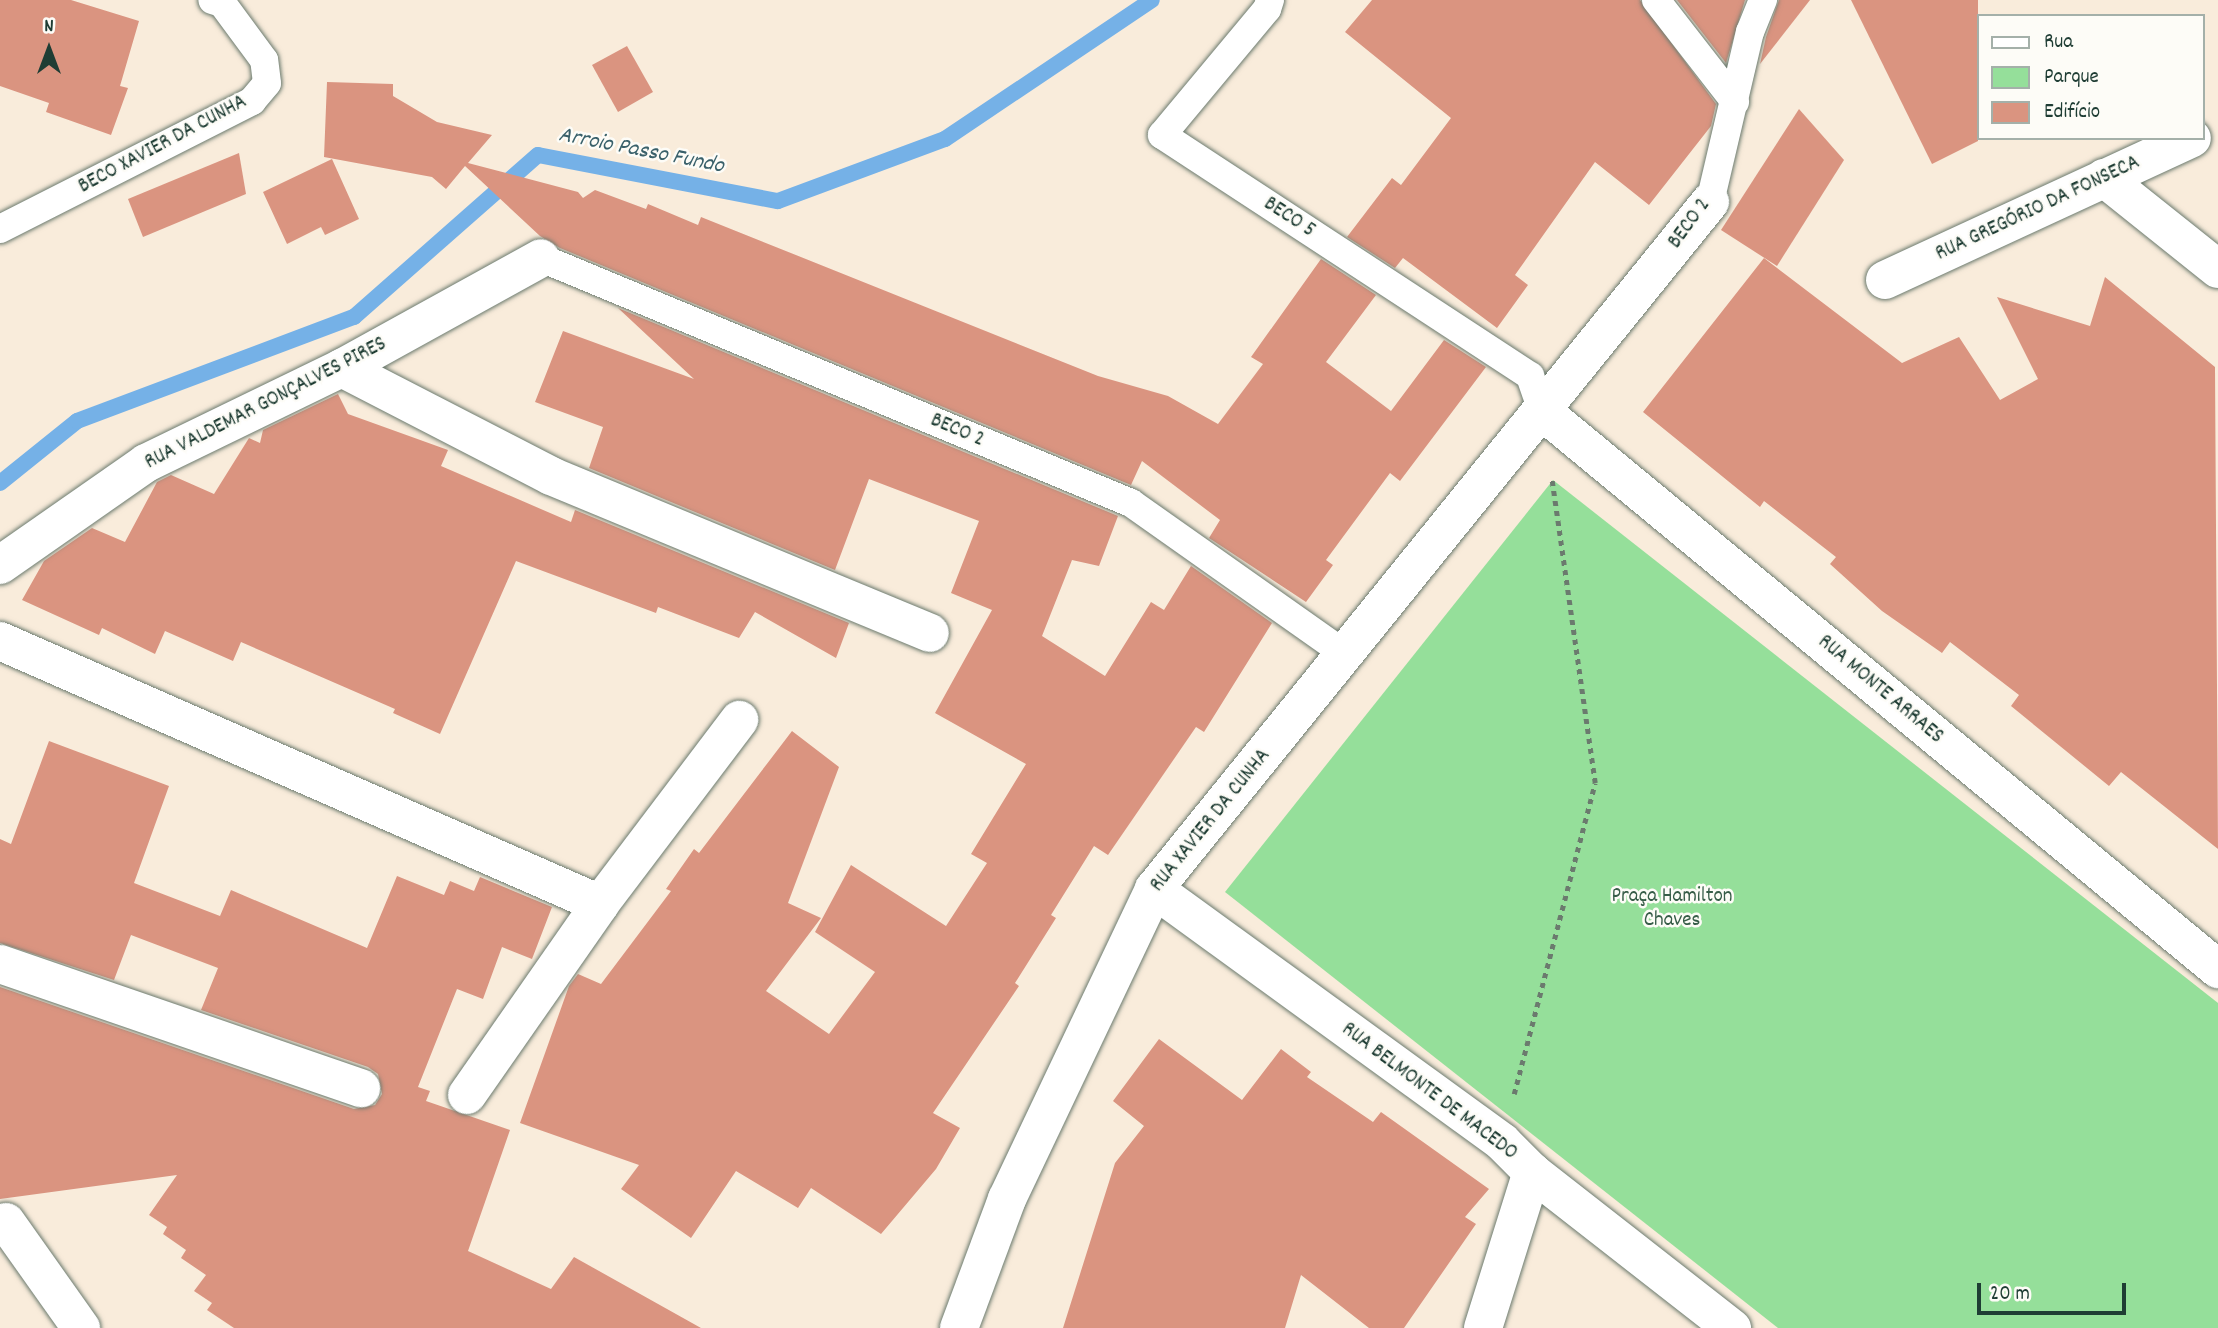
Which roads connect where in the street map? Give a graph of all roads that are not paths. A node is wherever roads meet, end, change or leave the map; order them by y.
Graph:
1 (212, 0) edge
2 (1270, 0) edge
3 (1656, 0) edge
4 (1763, 0) edge
5 (1735, 102) junction
6 (2188, 140) edge
7 (2104, 178) junction
8 (1710, 202) joint
9 (0, 229) edge
10 (541, 258) joint
11 (2218, 269) edge
12 (1885, 280) dead end
13 (342, 368) junction
14 (1542, 411) junction
15 (0, 565) edge
16 (930, 633) dead end
17 (0, 641) edge
18 (1345, 654) junction
19 (739, 720) dead end
20 (1154, 889) junction
21 (600, 904) junction
22 (0, 964) edge
23 (2218, 969) edge
24 (361, 1088) dead end
25 (467, 1095) dead end
26 (1532, 1172) junction
27 (6, 1222) dead end
28 (78, 1327) edge
29 (959, 1328) edge
30 (1483, 1328) edge
31 (1732, 1328) edge

1 - 9 lane, BECO XAVIER DA CUNHA
2 - 14 lane, BECO 5
3 - 5 lane
4 - 5 lane, BECO 2
5 - 8 lane, BECO 2
6 - 7 street, RUA GREGÓRIO DA FONSECA
7 - 11 street
7 - 12 street, RUA GREGÓRIO DA FONSECA
8 - 14 street, BECO 2
10 - 13 street, RUA VALDEMAR GONÇALVES PIRES
10 - 18 lane, BECO 2
13 - 15 street, RUA VALDEMAR GONÇALVES PIRES
13 - 16 street
14 - 18 street, RUA XAVIER DA CUNHA
14 - 23 street, RUA MONTE ARRAES
17 - 21 street
18 - 20 street, RUA XAVIER DA CUNHA
19 - 21 street
20 - 26 street, RUA BELMONTE DE MACEDO
20 - 29 street, RUA XAVIER DA CUNHA
21 - 25 street
22 - 24 street
26 - 30 street
26 - 31 street, RUA BELMONTE DE MACEDO
27 - 28 street

